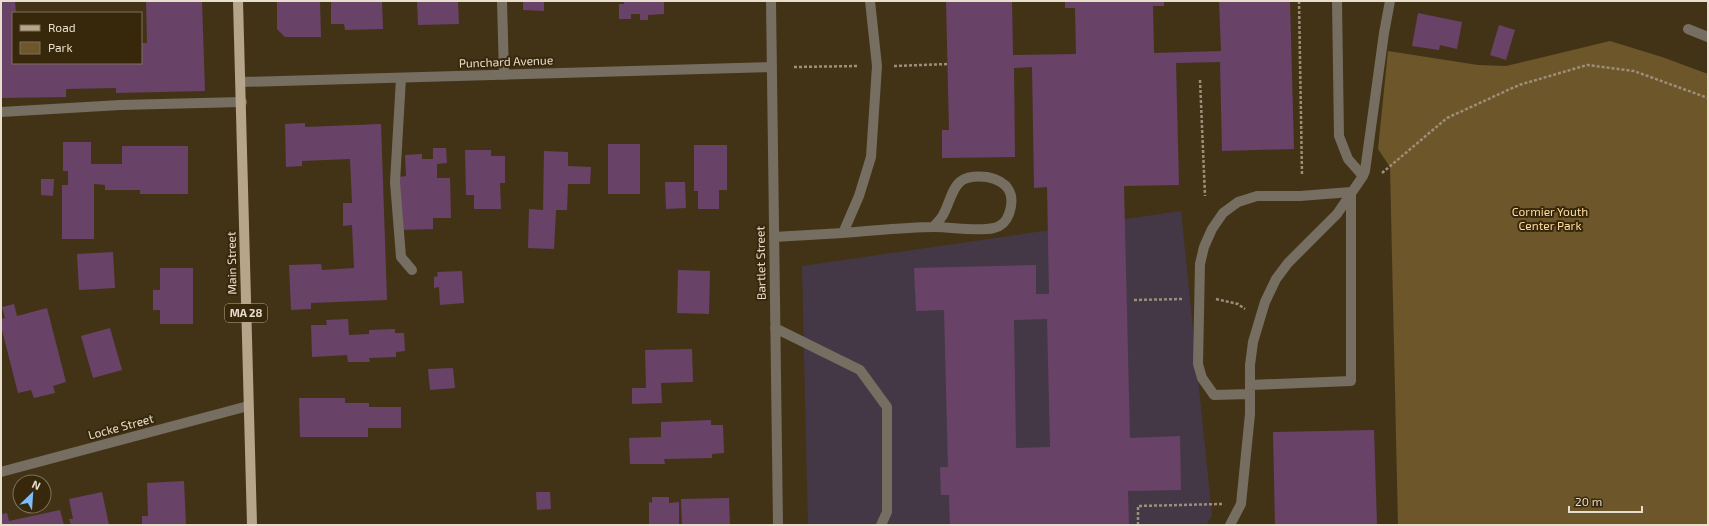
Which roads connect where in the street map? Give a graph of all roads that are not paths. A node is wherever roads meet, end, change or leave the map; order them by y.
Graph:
1 (238, 1) edge
2 (502, 1) edge
3 (771, 1) edge
4 (870, 1) edge
5 (1337, 1) edge
6 (1390, 1) edge
7 (1688, 29) dead end
8 (1708, 37) edge
9 (772, 67) junction
10 (504, 75) junction
11 (401, 78) junction
12 (241, 82) junction
13 (242, 102) junction
14 (1, 112) edge
15 (1363, 176) junction
16 (1351, 192) junction
17 (933, 227) junction
18 (843, 233) junction
19 (774, 237) junction
20 (412, 270) dead end
21 (775, 328) junction
22 (1250, 389) junction
23 (248, 406) junction
24 (1, 472) edge
25 (252, 525) edge
26 (778, 525) edge
27 (881, 525) edge
28 (1230, 525) edge

1 - 12 main road, Main Street / MA 28
2 - 10 street
3 - 9 street, Bartlet Street
4 - 18 street
5 - 15 street
6 - 15 street
7 - 8 street
9 - 10 street, Punchard Avenue
9 - 19 street, Bartlet Street
10 - 11 street, Punchard Avenue
11 - 12 street, Punchard Avenue
11 - 20 street
12 - 13 main road, Main Street / MA 28
13 - 14 street
13 - 23 main road, Main Street / MA 28
15 - 16 street
16 - 22 street
16 - 22 street
16 - 22 street
17 - 17 street
17 - 18 street
18 - 19 street
19 - 21 street, Bartlet Street
21 - 26 street, Bartlet Street
21 - 27 street
22 - 28 street
23 - 24 street, Locke Street
23 - 25 main road, Main Street / MA 28

